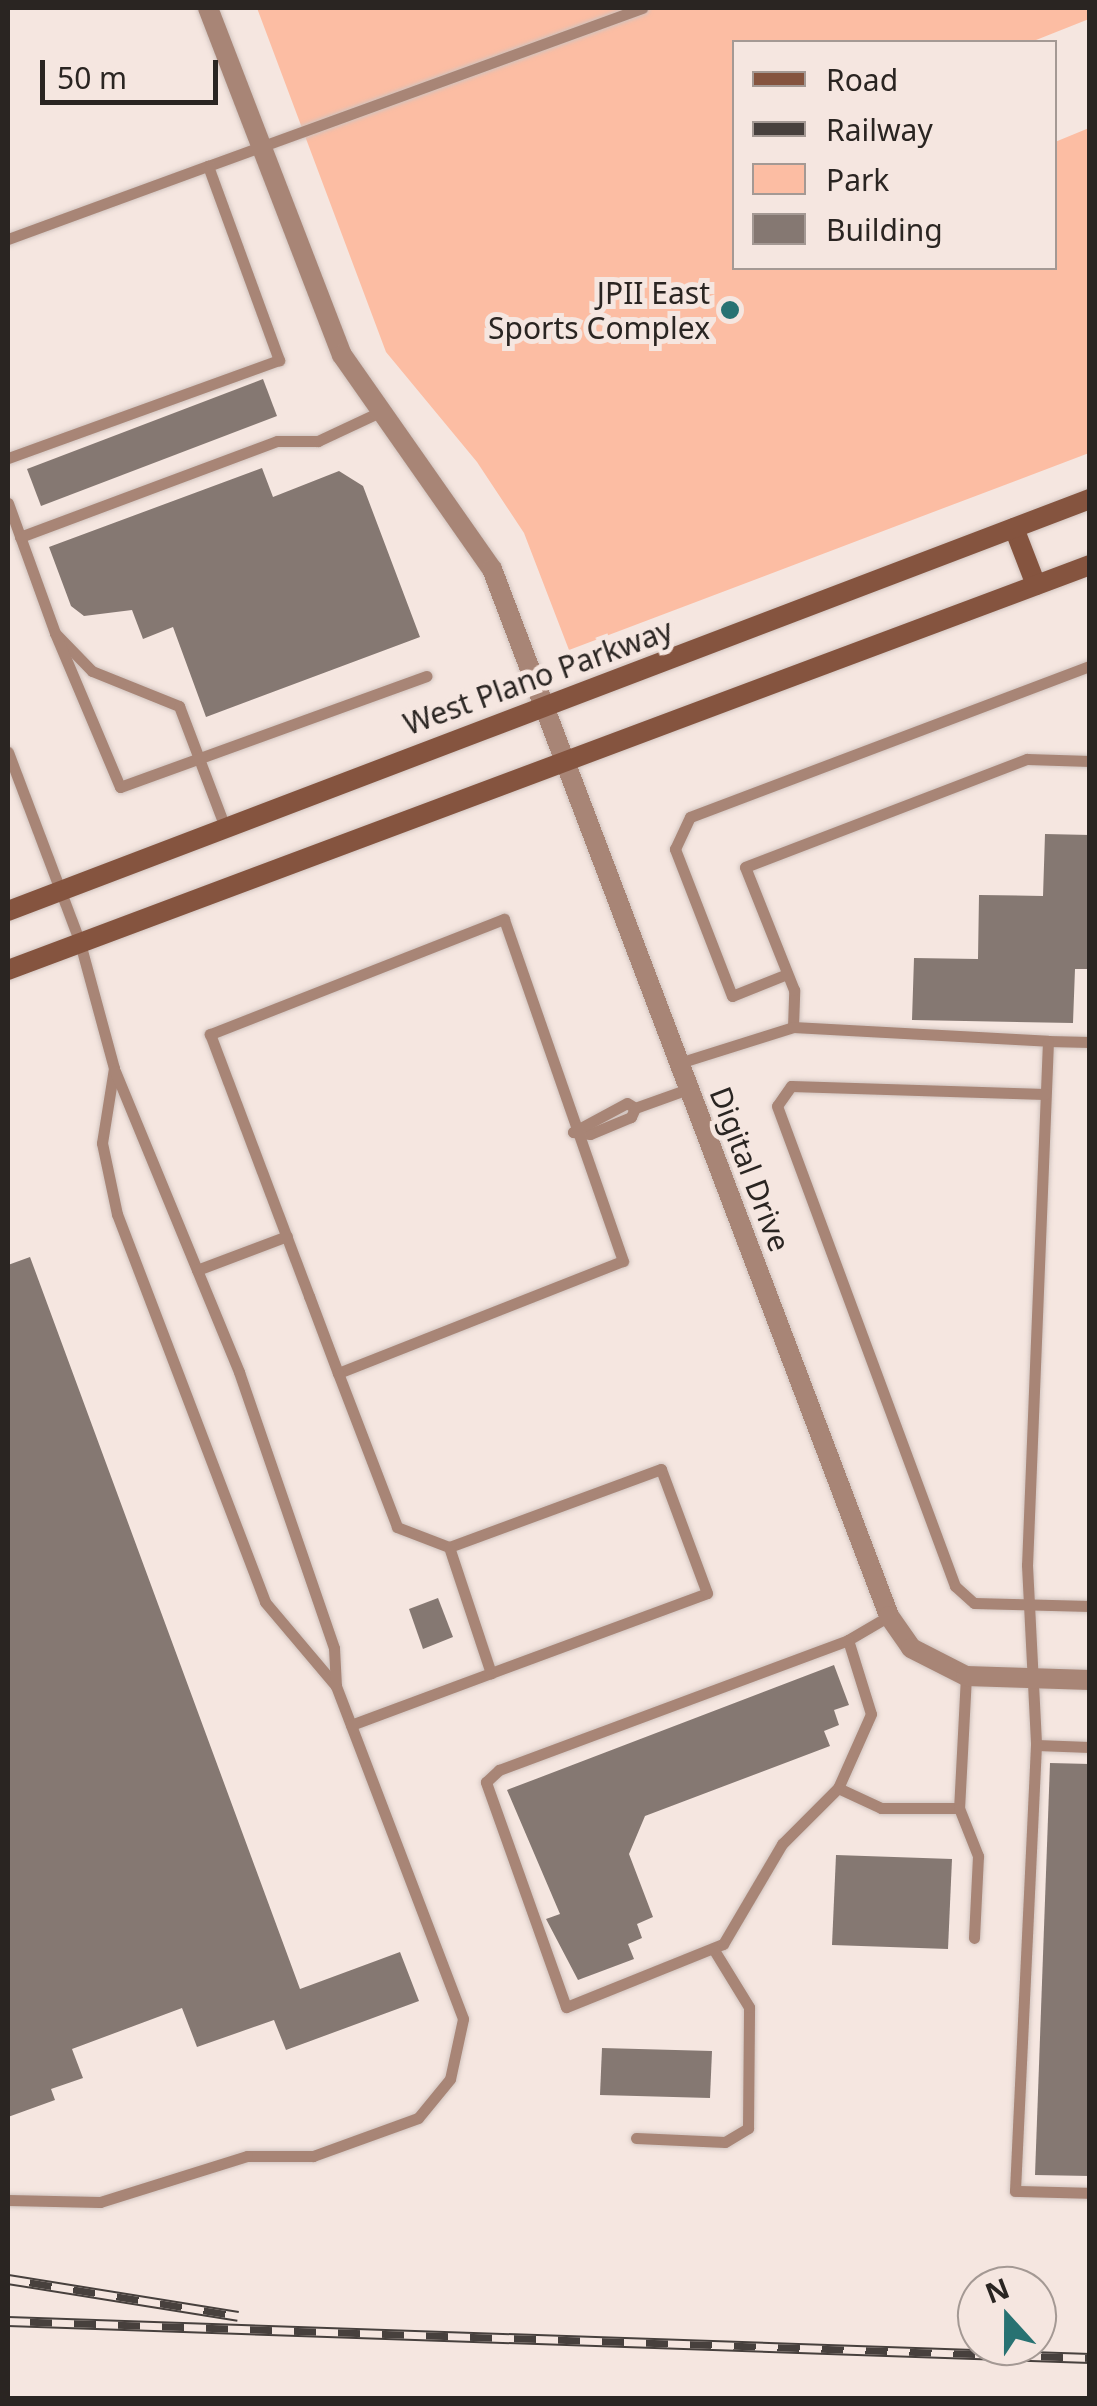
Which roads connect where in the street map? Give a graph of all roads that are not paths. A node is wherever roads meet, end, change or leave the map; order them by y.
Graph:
1 (208, 8) edge
2 (642, 8) edge
3 (262, 146) junction
4 (208, 166) junction
5 (8, 240) edge
6 (382, 411) junction
7 (8, 458) edge
8 (1090, 499) edge
9 (8, 503) edge
10 (1014, 528) junction
11 (20, 537) junction
12 (1090, 565) edge
13 (1036, 584) junction
14 (55, 633) junction
15 (1090, 666) edge
16 (427, 676) dead end
17 (543, 706) junction
18 (8, 752) edge
19 (1090, 761) edge
20 (200, 762) junction
21 (564, 764) junction
22 (225, 827) junction
23 (60, 892) junction
24 (8, 911) edge
25 (80, 943) junction
26 (8, 970) edge
27 (788, 974) junction
28 (793, 1026) junction
29 (1048, 1041) junction
30 (1090, 1042) edge
31 (679, 1063) junction
32 (114, 1068) junction
33 (688, 1088) junction
34 (1045, 1094) junction
35 (573, 1132) junction
36 (287, 1236) junction
37 (197, 1270) junction
38 (338, 1372) junction
39 (449, 1547) junction
40 (1026, 1604) junction
41 (1090, 1606) edge
42 (889, 1616) junction
43 (848, 1640) junction
44 (491, 1674) junction
45 (966, 1676) junction
46 (1032, 1679) junction
47 (1090, 1680) edge
48 (336, 1686) junction
49 (351, 1726) junction
50 (1036, 1745) junction
51 (1090, 1748) edge
52 (838, 1788) junction
53 (959, 1808) junction
54 (974, 1938) dead end
55 (714, 1950) junction
56 (636, 2138) dead end
57 (1090, 2193) edge
58 (8, 2200) edge

1 - 3 street, Digital Drive
2 - 3 lane
3 - 4 lane
3 - 6 street, Digital Drive
4 - 5 lane
4 - 7 lane
6 - 11 lane
6 - 17 street, Digital Drive
8 - 10 main road, West Plano Parkway
9 - 11 lane
10 - 13 main road
10 - 17 main road, West Plano Parkway
11 - 14 lane
12 - 13 main road
13 - 21 main road
14 - 20 lane
14 - 20 lane
15 - 27 lane
16 - 20 lane
17 - 21 street, Digital Drive
17 - 22 main road, West Plano Parkway
18 - 23 lane
19 - 27 lane
20 - 22 lane
21 - 25 main road
21 - 31 street, Digital Drive
22 - 23 main road, West Plano Parkway
23 - 24 main road, West Plano Parkway
23 - 25 lane
25 - 26 main road
25 - 32 lane
27 - 28 lane
28 - 29 lane
28 - 31 lane
29 - 30 lane
29 - 34 lane
31 - 33 street, Digital Drive
32 - 37 lane
32 - 48 lane
33 - 35 lane
33 - 42 street, Digital Drive
34 - 40 lane
34 - 40 lane
35 - 36 lane
35 - 38 lane
36 - 37 lane
36 - 38 lane
37 - 48 lane
38 - 39 lane
39 - 44 lane
39 - 44 lane
40 - 41 lane
40 - 46 lane
42 - 43 lane
42 - 45 street, Digital Drive
43 - 52 lane
43 - 55 lane
44 - 49 lane
45 - 46 street
45 - 53 lane
46 - 47 street
46 - 50 lane
48 - 49 lane
49 - 58 lane
50 - 51 lane
50 - 57 lane
52 - 53 lane
52 - 55 lane
53 - 54 lane
55 - 56 lane

